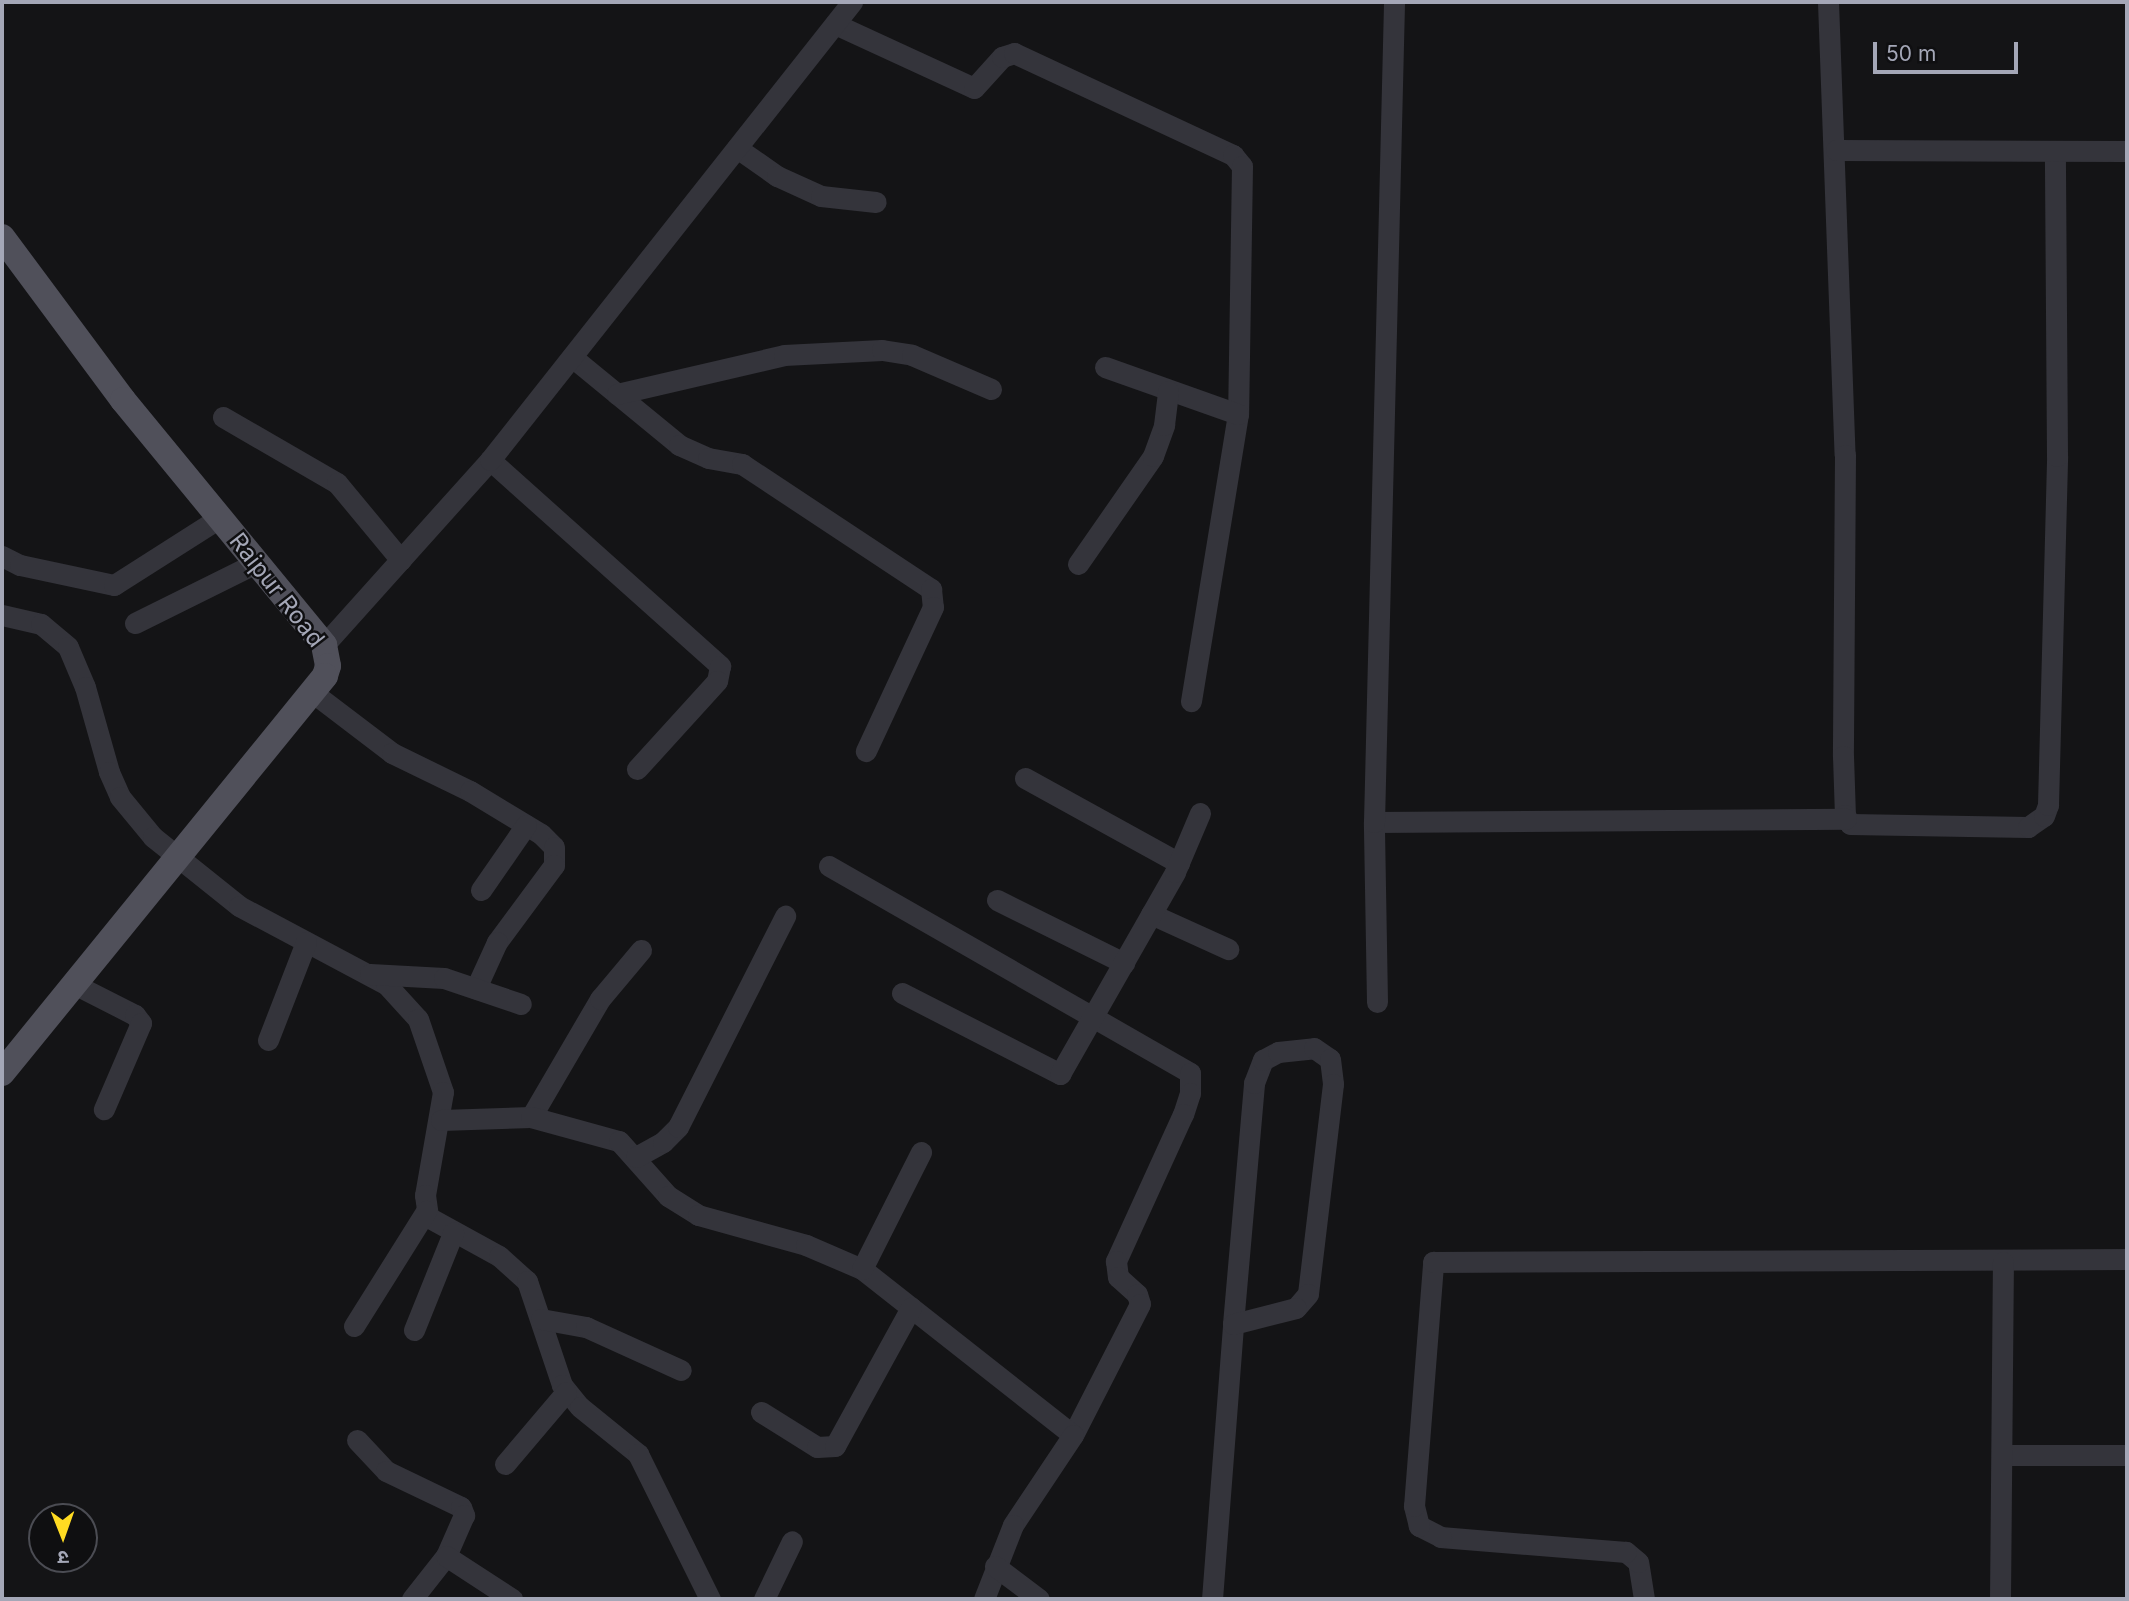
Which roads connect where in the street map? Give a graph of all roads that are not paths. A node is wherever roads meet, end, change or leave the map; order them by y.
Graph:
1 (852, 2) edge
2 (1394, 2) edge
3 (1828, 2) edge
4 (835, 24) junction
5 (737, 148) junction
6 (1836, 150) junction
7 (2127, 151) edge
8 (2055, 152) junction
9 (876, 202) dead end
10 (2, 237) edge
11 (572, 357) junction
12 (1105, 367) dead end
13 (991, 389) dead end
14 (1168, 391) junction
15 (617, 394) junction
16 (1238, 414) junction
17 (223, 417) dead end
18 (490, 460) junction
19 (219, 518) junction
20 (2, 556) edge
21 (401, 560) junction
22 (256, 563) junction
23 (1078, 564) dead end
24 (2, 615) edge
25 (135, 623) dead end
26 (324, 645) junction
27 (312, 692) junction
28 (1191, 701) dead end
29 (866, 751) dead end
30 (637, 769) dead end
31 (1025, 778) dead end
32 (1200, 813) dead end
33 (1846, 819) junction
34 (1374, 822) junction
35 (526, 825) junction
36 (176, 857) junction
37 (1179, 863) junction
38 (829, 866) dead end
39 (481, 890) dead end
40 (997, 900) dead end
41 (1151, 914) junction
42 (785, 916) dead end
43 (306, 942) junction
44 (1228, 949) dead end
45 (641, 950) dead end
46 (1124, 963) junction
47 (370, 974) junction
48 (74, 984) junction
49 (476, 988) junction
50 (902, 993) dead end
51 (1377, 1002) dead end
52 (521, 1003) dead end
53 (1092, 1019) junction
54 (268, 1041) dead end
55 (2, 1073) edge
56 (104, 1109) dead end
57 (531, 1117) junction
58 (441, 1120) junction
59 (921, 1152) dead end
60 (636, 1157) junction
61 (426, 1211) junction
62 (453, 1233) junction
63 (2127, 1259) edge
64 (2003, 1262) junction
65 (862, 1269) junction
66 (911, 1308) junction
67 (541, 1318) junction
68 (1233, 1324) junction
69 (354, 1326) dead end
70 (414, 1330) dead end
71 (681, 1370) dead end
72 (566, 1391) junction
73 (761, 1412) dead end
74 (1073, 1435) junction
75 (357, 1440) dead end
76 (2003, 1455) junction
77 (2127, 1455) edge
78 (505, 1464) dead end
79 (792, 1541) dead end
80 (446, 1556) junction
81 (995, 1566) junction
82 (412, 1599) edge
83 (512, 1599) edge
84 (710, 1599) edge
85 (764, 1599) edge
86 (984, 1599) edge
87 (1039, 1599) edge
88 (1212, 1599) edge
89 (1643, 1599) edge
90 (2000, 1599) edge

1 - 4 street
2 - 34 street
3 - 6 street
4 - 5 street
4 - 16 street
5 - 9 street
5 - 11 street
6 - 8 street
6 - 33 street
7 - 8 street
8 - 33 street
10 - 19 main road, Raipur Road
11 - 15 street
11 - 18 street
12 - 14 street
13 - 15 street
14 - 16 street
14 - 23 street
15 - 29 street
16 - 28 street
17 - 21 street
18 - 21 street
18 - 30 street
19 - 20 street
19 - 22 main road, Raipur Road
21 - 26 street
22 - 25 street
22 - 26 main road, Raipur Road
24 - 36 street
26 - 27 main road, Raipur Road
27 - 35 street
27 - 36 main road, Raipur Road
31 - 37 street
32 - 37 street
33 - 34 street
34 - 51 street
35 - 39 street
35 - 49 street
36 - 43 street
36 - 48 main road, Raipur Road
37 - 41 street
38 - 53 street
40 - 46 street
41 - 44 street
41 - 46 street
42 - 60 street
43 - 47 street
43 - 54 street
45 - 57 street
46 - 53 street
47 - 49 street
47 - 58 street
48 - 55 main road, Raipur Road
48 - 56 street
49 - 52 street
50 - 53 street
53 - 74 street
57 - 58 street
57 - 60 street
58 - 61 street
59 - 65 street
60 - 65 street
61 - 62 street
61 - 69 street
62 - 67 street
62 - 70 street
63 - 64 street
64 - 76 street
64 - 89 street
65 - 66 street
66 - 73 street
66 - 74 street
67 - 71 street
67 - 72 street
68 - 68 street
68 - 88 street
72 - 78 street
72 - 84 street
74 - 81 street
75 - 80 street
76 - 77 street
76 - 90 street
79 - 85 street
80 - 82 street
80 - 83 street
81 - 86 street
81 - 87 street

